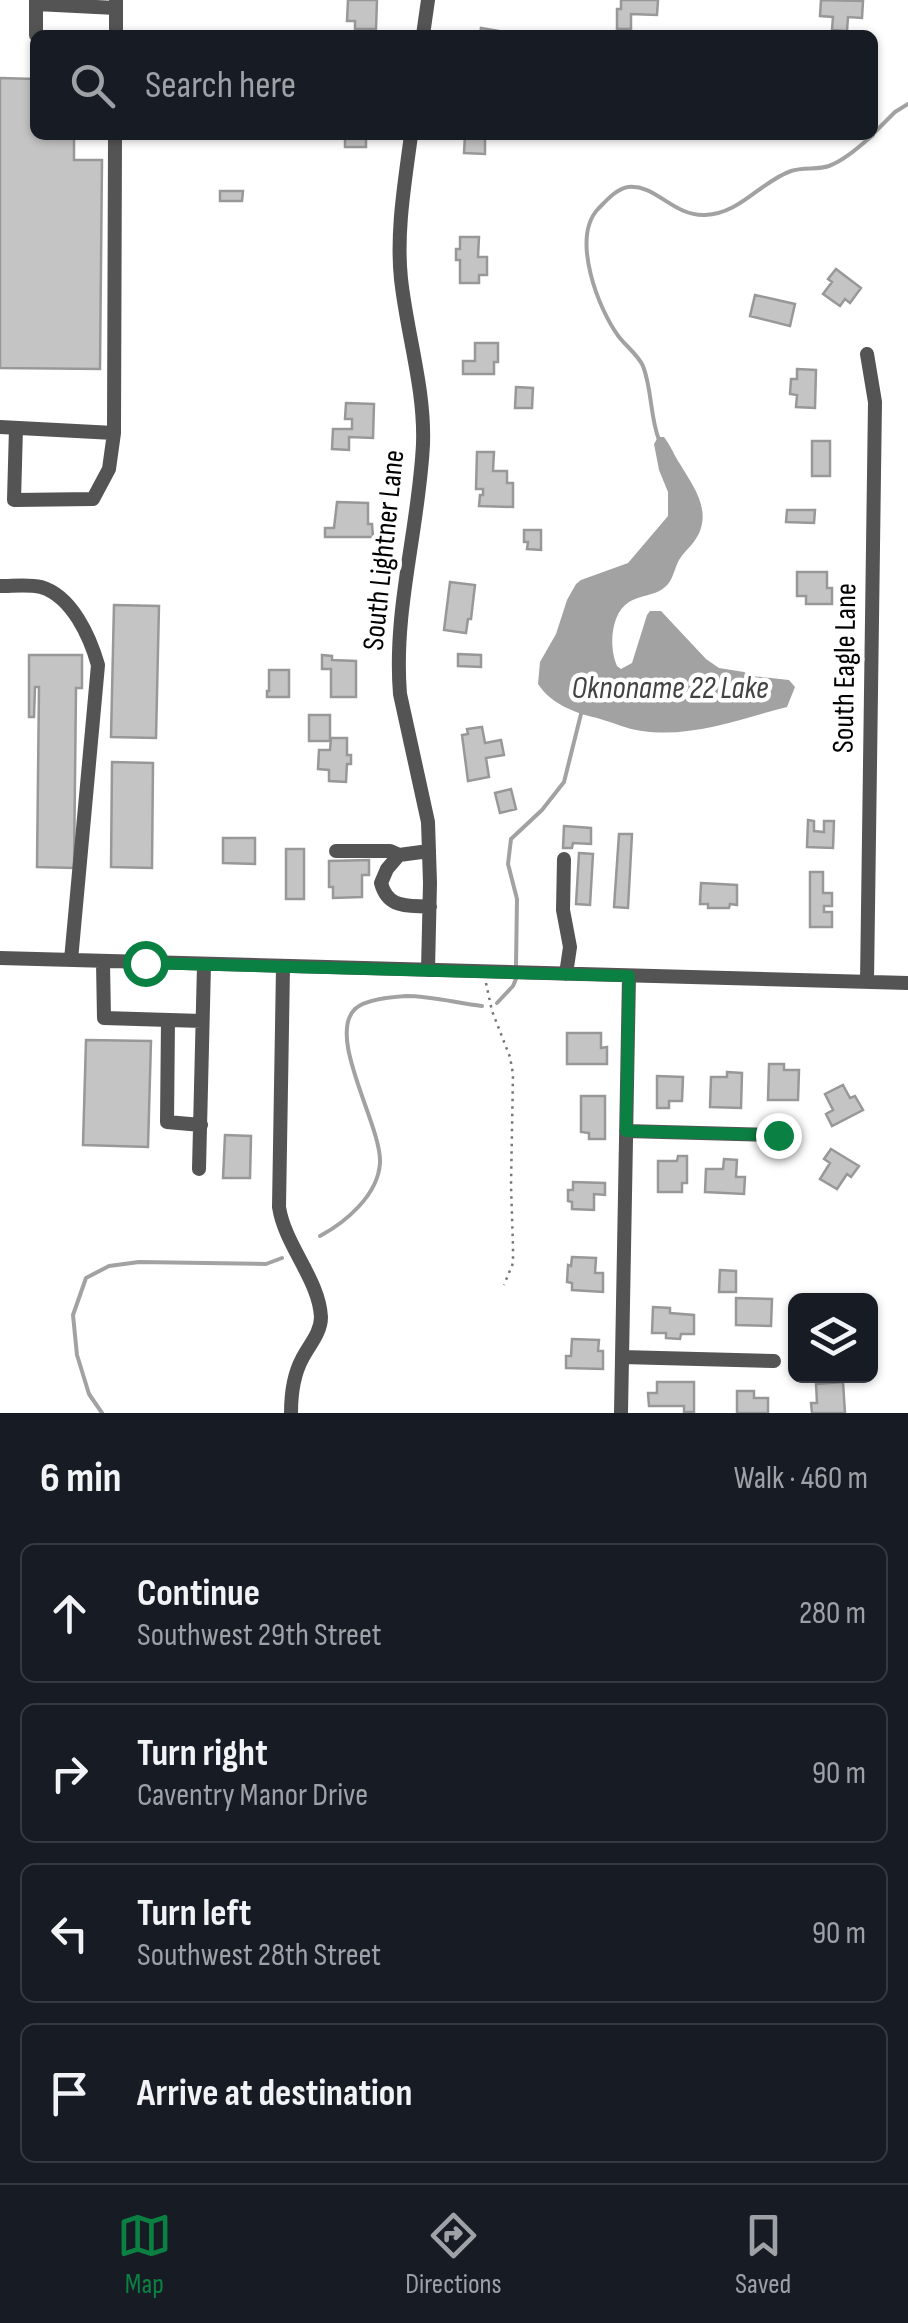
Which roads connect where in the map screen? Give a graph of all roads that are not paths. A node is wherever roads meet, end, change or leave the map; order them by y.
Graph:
1 (428, 0) edge
2 (36, 2) edge
3 (116, 4) edge
4 (36, 30) edge
5 (116, 30) edge
6 (425, 30) edge
7 (115, 140) edge
8 (410, 140) edge
9 (868, 354) dead end
10 (8, 428) edge
11 (114, 433) junction
12 (0, 586) edge
13 (336, 851) dead end
14 (430, 851) junction
15 (399, 855) junction
16 (564, 859) dead end
17 (430, 907) junction
18 (0, 958) edge
19 (72, 960) junction
20 (103, 962) junction
21 (204, 965) junction
22 (282, 967) junction
23 (428, 970) junction
24 (566, 974) junction
25 (629, 976) junction
26 (867, 982) junction
27 (908, 983) edge
28 (168, 1020) junction
29 (202, 1020) junction
30 (200, 1124) junction
31 (626, 1131) junction
32 (778, 1135) dead end
33 (199, 1169) dead end
34 (622, 1357) junction
35 (774, 1361) dead end
36 (291, 1413) edge
37 (621, 1413) edge

1 - 6 street
2 - 3 street
2 - 4 street
3 - 5 street
7 - 11 street
8 - 14 street, South Lightner Lane
9 - 26 street, South Eagle Lane
10 - 11 street
10 - 11 street
12 - 19 street
13 - 15 street
14 - 15 street
14 - 17 street, South Lightner Lane
15 - 17 street
16 - 24 street
17 - 23 street, South Lightner Lane
18 - 19 street
19 - 20 street
20 - 21 street
20 - 28 street
21 - 22 street
21 - 29 street
22 - 23 street
22 - 36 street
23 - 24 street
24 - 25 street
25 - 26 street
25 - 31 street
26 - 27 street
28 - 29 street
28 - 30 street
29 - 30 street
30 - 33 street
31 - 32 street
31 - 34 street
34 - 35 street
34 - 37 street

